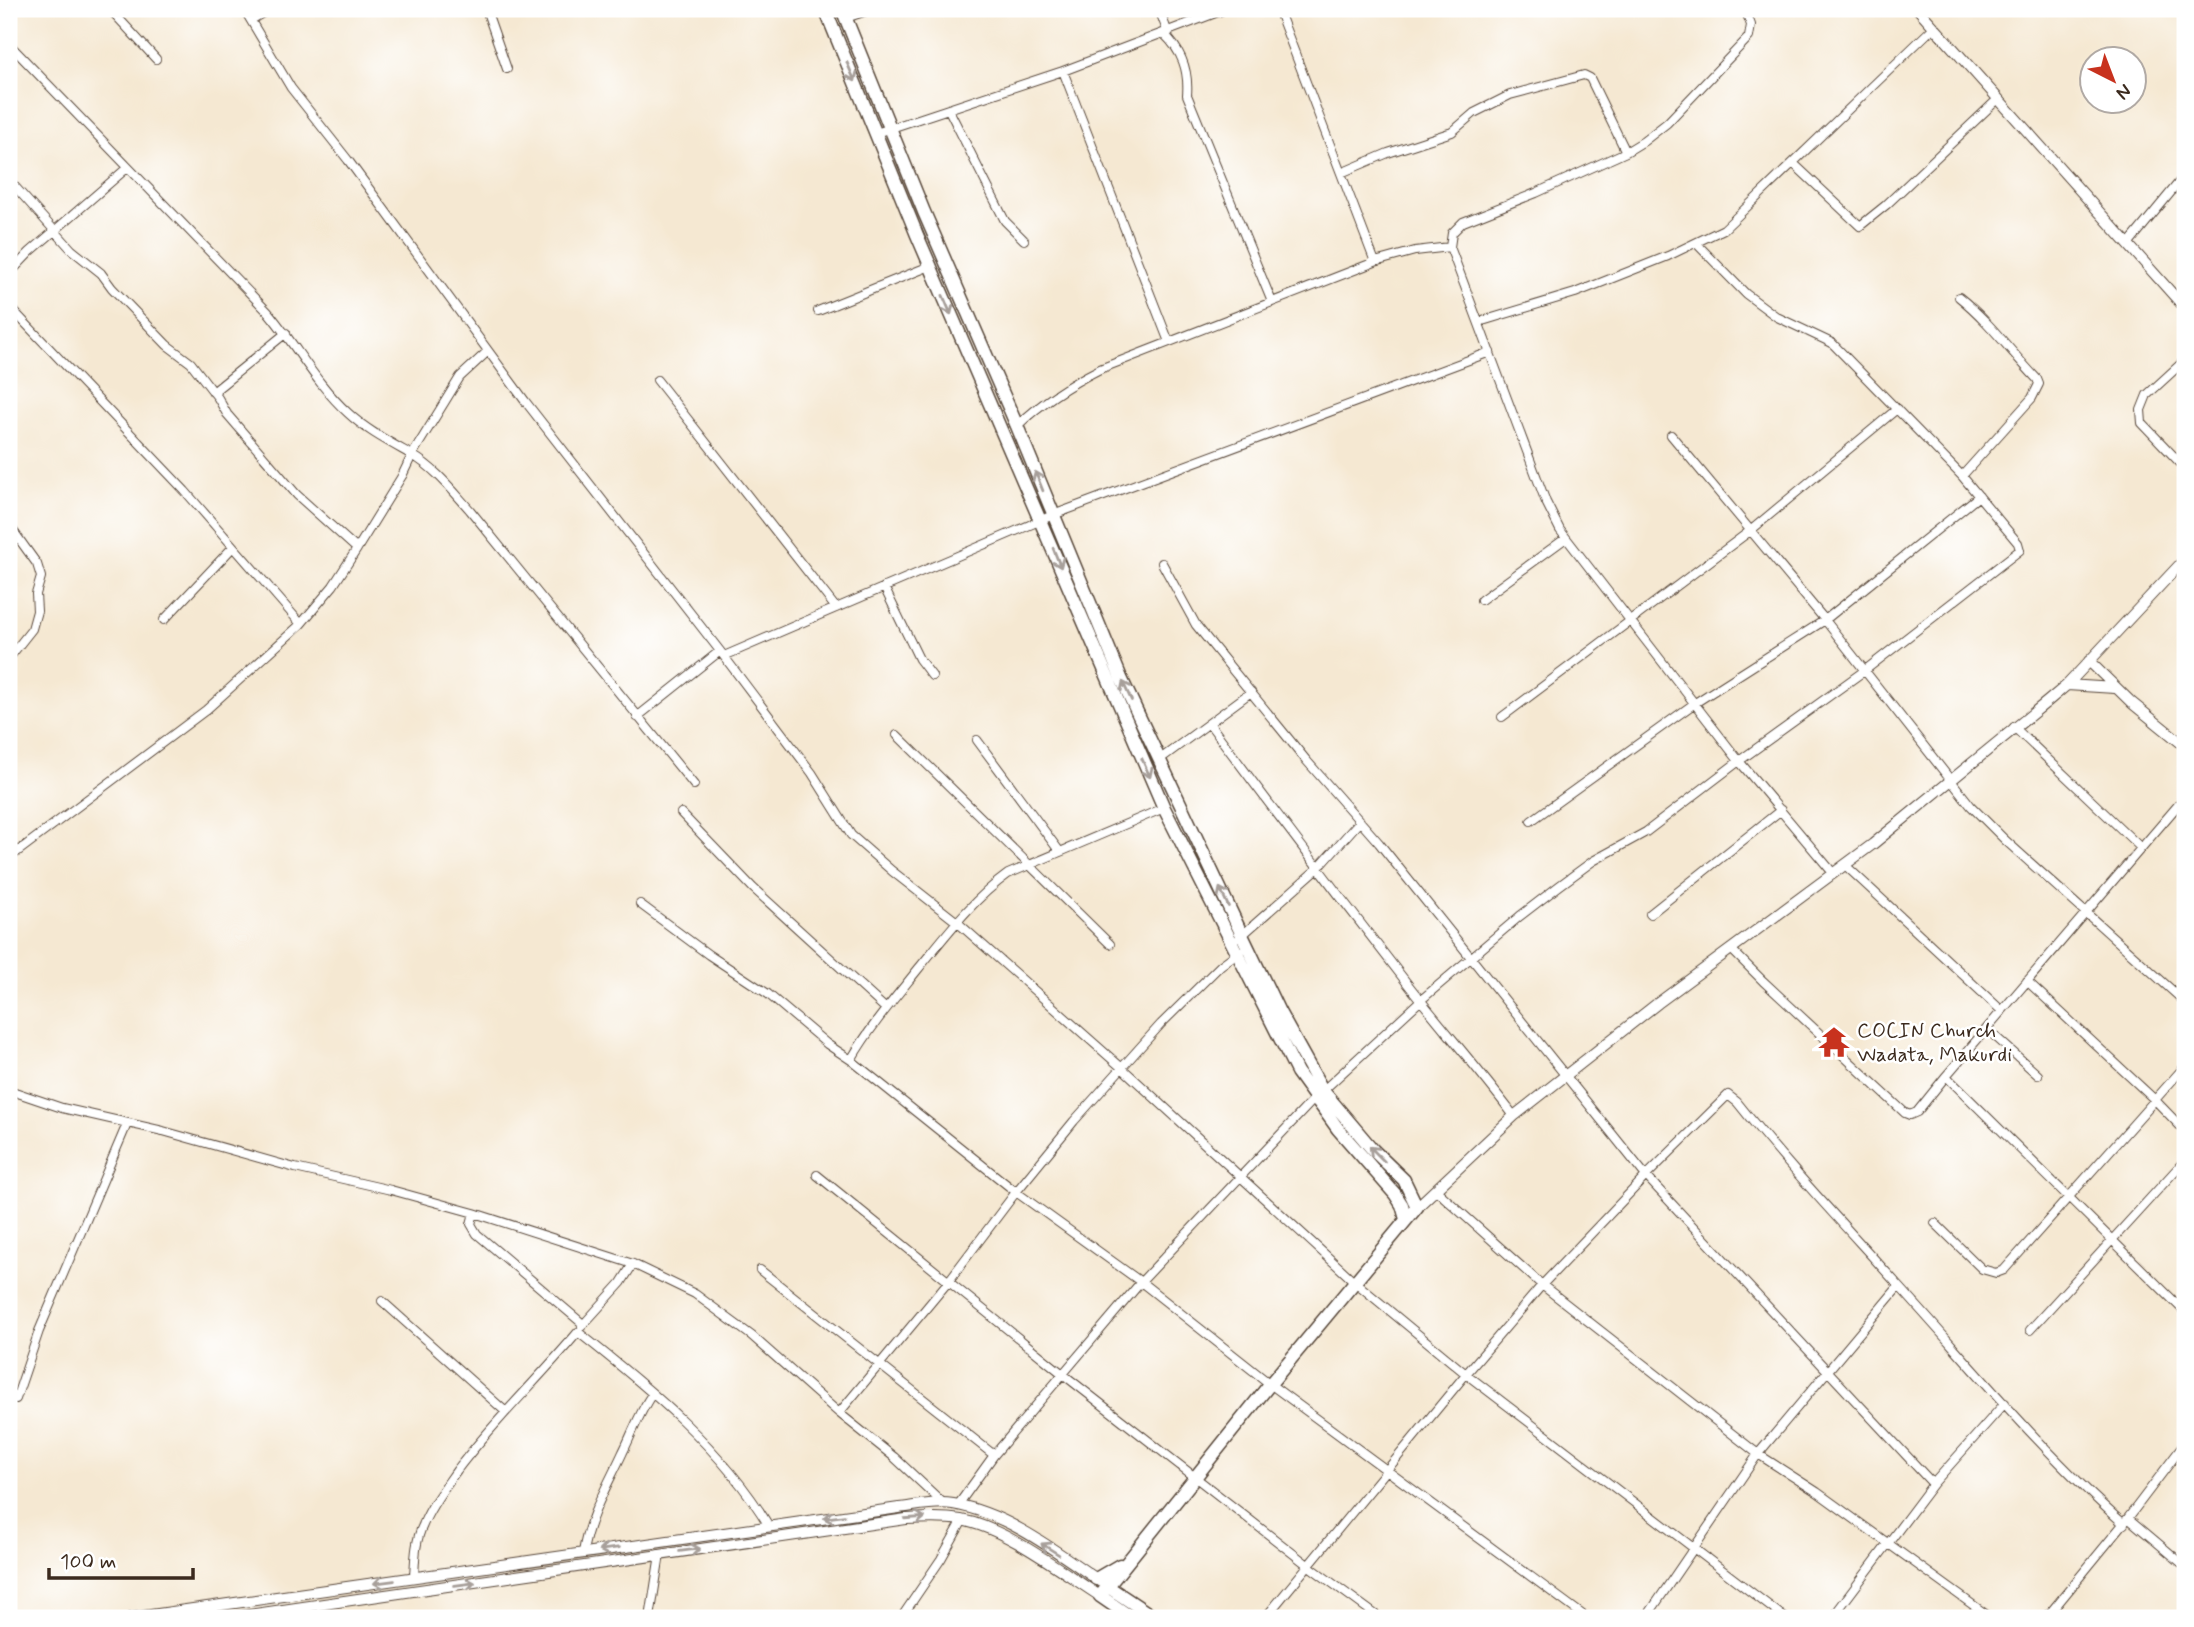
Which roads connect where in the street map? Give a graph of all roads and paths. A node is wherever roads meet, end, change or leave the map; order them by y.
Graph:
1 (110, 9) edge
2 (244, 9) edge
3 (269, 9) edge
4 (486, 9) edge
5 (824, 9) edge
6 (872, 9) edge
7 (1159, 9) edge
8 (1226, 9) edge
9 (1278, 9) edge
10 (1745, 9) edge
11 (1918, 9) edge
12 (844, 13) edge
13 (251, 20) junction
14 (1934, 27) junction
15 (1166, 33) junction
16 (9, 44) edge
17 (156, 59) dead end
18 (507, 69) dead end
19 (1063, 71) junction
20 (1998, 99) junction
21 (950, 110) junction
22 (890, 130) junction
23 (876, 133) junction
24 (1626, 152) junction
25 (1793, 163) junction
26 (127, 167) junction
27 (1341, 173) junction
28 (2185, 175) edge
29 (9, 180) edge
30 (54, 231) junction
31 (1024, 240) dead end
32 (1696, 243) junction
33 (2129, 243) junction
34 (1450, 247) junction
35 (1375, 262) junction
36 (930, 266) junction
37 (9, 274) edge
38 (1959, 297) dead end
39 (1272, 302) junction
40 (9, 306) edge
41 (2185, 308) edge
42 (818, 311) dead end
43 (1479, 322) junction
44 (286, 333) junction
45 (1169, 342) junction
46 (488, 351) junction
47 (1490, 352) junction
48 (2184, 361) edge
49 (657, 380) dead end
50 (213, 392) junction
51 (1897, 409) junction
52 (1017, 426) junction
53 (1671, 435) dead end
54 (412, 455) junction
55 (2185, 468) edge
56 (1962, 476) junction
57 (1979, 496) junction
58 (1047, 517) junction
59 (9, 525) edge
60 (1750, 531) junction
61 (1566, 538) junction
62 (233, 547) junction
63 (357, 549) junction
64 (2185, 559) edge
65 (1162, 563) dead end
66 (884, 587) junction
67 (1480, 600) dead end
68 (836, 608) junction
69 (164, 620) dead end
70 (1629, 620) junction
71 (1825, 620) junction
72 (301, 624) junction
73 (722, 653) junction
74 (9, 658) edge
75 (2089, 661) junction
76 (1864, 671) junction
77 (932, 677) dead end
78 (2067, 685) junction
79 (2115, 688) junction
80 (1251, 692) junction
81 (1695, 703) junction
82 (637, 717) junction
83 (1502, 717) dead end
84 (1209, 723) junction
85 (2014, 727) junction
86 (897, 736) dead end
87 (977, 740) dead end
88 (2185, 746) edge
89 (1159, 760) junction
90 (1739, 761) junction
91 (1949, 780) junction
92 (694, 785) dead end
93 (2185, 797) edge
94 (1164, 808) junction
95 (1780, 810) junction
96 (681, 813) dead end
97 (1360, 821) junction
98 (1531, 821) dead end
99 (2141, 848) junction
100 (1060, 852) junction
101 (9, 858) edge
102 (1845, 864) junction
103 (1029, 865) junction
104 (1317, 869) junction
105 (1833, 873) junction
106 (640, 904) dead end
107 (2087, 912) junction
108 (1650, 914) dead end
109 (957, 922) junction
110 (1110, 944) dead end
111 (1239, 944) junction
112 (1731, 949) junction
113 (1470, 957) junction
114 (2027, 981) junction
115 (1420, 1000) junction
116 (2185, 1002) edge
117 (886, 1009) junction
118 (2002, 1011) junction
119 (1987, 1029) junction
120 (852, 1060) junction
121 (2185, 1066) edge
122 (1122, 1068) junction
123 (1567, 1075) junction
124 (2038, 1075) dead end
125 (1946, 1076) junction
126 (9, 1090) edge
127 (1319, 1095) junction
128 (2155, 1100) junction
129 (1514, 1116) junction
130 (127, 1124) junction
131 (2185, 1132) edge
132 (2185, 1160) edge
133 (817, 1175) dead end
134 (1646, 1176) junction
135 (1241, 1177) junction
136 (1436, 1190) junction
137 (1016, 1192) junction
138 (2070, 1196) junction
139 (1417, 1207) junction
140 (474, 1213) junction
141 (1406, 1219) junction
142 (1935, 1223) dead end
143 (2112, 1241) junction
144 (634, 1264) junction
145 (760, 1270) dead end
146 (948, 1282) junction
147 (1141, 1282) junction
148 (1355, 1282) junction
149 (1542, 1285) junction
150 (1899, 1286) junction
151 (382, 1301) dead end
152 (2185, 1312) edge
153 (581, 1328) junction
154 (2030, 1330) dead end
155 (881, 1364) junction
156 (1827, 1373) junction
157 (1466, 1374) junction
158 (1064, 1375) junction
159 (1270, 1384) junction
160 (652, 1394) junction
161 (16, 1399) dead end
162 (2005, 1404) junction
163 (506, 1412) junction
164 (839, 1413) junction
165 (2185, 1443) edge
166 (1758, 1454) junction
167 (994, 1455) junction
168 (1386, 1470) junction
169 (1196, 1476) junction
170 (1933, 1484) junction
171 (943, 1503) junction
172 (958, 1505) junction
173 (963, 1520) junction
174 (2126, 1521) junction
175 (769, 1527) junction
176 (1887, 1542) junction
177 (1695, 1549) junction
178 (583, 1553) junction
179 (660, 1554) junction
180 (1126, 1562) junction
181 (1309, 1566) junction
182 (2185, 1566) edge
183 (414, 1577) junction
184 (1101, 1587) junction
185 (1122, 1596) junction
186 (130, 1618) edge
187 (228, 1618) edge
188 (650, 1618) edge
189 (901, 1618) edge
190 (1132, 1618) edge
191 (1155, 1618) edge
192 (1265, 1618) edge
193 (1380, 1618) edge
194 (1587, 1618) edge
195 (1646, 1618) edge
196 (1784, 1618) edge
197 (1832, 1618) edge
198 (1991, 1618) edge
199 (2046, 1618) edge

1 - 17 street
2 - 13 street
3 - 13 street
4 - 18 street
5 -> 23 main road
6 - 12 street
7 - 15 street
8 - 15 street
9 - 27 street
10 - 24 street
11 - 14 street
12 - 22 main road
13 - 46 street
14 - 20 street
14 - 25 street
15 - 19 street
15 - 39 street
16 - 26 street
19 - 21 street
19 - 45 street
20 - 25 street
20 - 33 street
21 - 22 street
21 - 31 street
22 - 23 street
22 - 52 main road
23 - 36 main road
24 - 27 street
24 - 34 street
25 - 32 street
26 - 30 street
26 - 44 street
27 - 35 street
28 - 33 street
29 - 30 street
30 - 37 street
30 - 50 street
32 - 43 street
32 - 51 street
33 - 41 street
34 - 35 street
34 - 43 street
35 - 39 street
36 - 42 street
36 -> 58 main road
38 - 56 street
39 - 45 street
40 - 62 street
43 - 47 street
44 - 50 street
44 - 54 street
45 - 52 street
46 - 54 street
46 - 73 street
47 - 58 street
47 - 61 street
48 - 55 street
49 - 68 street
50 - 63 street
51 - 56 street
51 - 60 street
58 -> 52 main road
53 - 60 street
54 - 63 street
54 - 82 street
56 - 57 street
57 - 71 street
57 - 76 street
58 - 66 street
89 -> 58 main road
58 -> 94 main road
59 - 74 street
60 - 70 street
60 - 71 street
61 - 67 street
61 - 70 street
62 - 69 street
62 - 72 street
63 - 72 street
64 - 75 street
65 - 80 street
66 - 68 street
66 - 77 street
68 - 73 street
70 - 81 street
70 - 83 street
71 - 76 street
71 - 81 street
72 - 101 street
73 - 82 street
73 - 109 street
75 - 78 street
75 - 79 street
76 - 90 street
76 - 91 street
78 - 79 street
78 - 85 street
79 - 88 street
80 - 84 street
80 - 97 street
81 - 90 street
81 - 98 street
82 - 92 street
84 - 89 street
84 - 104 street
85 - 91 street
85 - 99 street
86 - 103 street
87 - 100 street
111 -> 89 main road
90 - 95 street
90 - 113 street
91 - 102 street
91 - 107 street
93 - 99 street
94 - 100 street
94 - 111 main road
95 - 105 street
95 - 108 street
96 - 117 street
97 - 104 street
97 - 113 street
99 - 107 street
100 - 103 street
102 - 105 street
102 - 118 street
103 - 109 street
103 - 110 street
104 - 111 street
104 - 115 street
105 - 112 street
106 - 120 street
107 - 114 street
107 - 116 street
109 - 117 street
109 - 122 street
111 - 122 street
111 - 127 main road
112 - 123 street
112 - 125 street
113 - 115 street
113 - 123 street
114 - 118 street
114 - 128 street
115 - 127 street
115 - 129 street
117 - 120 street
118 - 119 street
119 - 124 street
119 - 125 street
120 - 137 street
121 - 128 street
122 - 135 street
122 - 137 street
123 - 129 street
123 - 134 street
125 - 138 street
126 - 130 street
127 - 135 street
139 -> 127 main road
127 - 141 main road
128 - 131 street
128 - 138 street
129 - 136 street
130 - 140 street
130 - 161 street
132 - 143 street
133 - 146 street
134 - 149 street
134 - 150 street
134 - 156 street
135 - 147 street
135 - 148 street
136 - 139 street
136 - 149 street
137 - 146 street
137 - 147 street
138 - 142 street
138 - 143 street
139 - 141 main road
140 - 144 street
140 - 153 street
141 - 148 main road
143 - 152 street
143 - 154 street
144 - 153 street
144 - 164 street
145 - 155 street
146 - 155 street
146 - 158 street
147 - 158 street
147 - 159 street
148 - 157 street
148 - 159 main road
149 - 157 street
149 - 166 street
150 - 156 street
150 - 162 street
151 - 163 street
153 - 160 street
153 - 163 street
155 - 164 street
155 - 167 street
156 - 166 street
156 - 170 street
157 - 168 street
157 - 177 street
158 - 167 street
158 - 169 street
159 - 168 street
159 - 169 main road
160 - 175 street
160 - 178 street
162 - 170 street
162 - 174 street
163 - 183 street
164 - 171 street
165 - 174 street
166 - 176 street
166 - 177 street
167 - 172 street
168 - 181 street
168 - 194 street
169 - 180 main road
169 - 181 street
170 - 176 street
171 - 172 street
171 -> 175 street
184 -> 172 street
179 -> 173 street
173 - 184 street
173 - 189 street
174 - 182 street
174 - 199 street
175 -> 178 street
176 - 197 street
176 - 198 street
177 - 195 street
177 - 196 street
178 - 183 street
187 -> 179 street
179 - 188 street
180 - 184 main road
180 - 185 main road
181 - 192 street
181 - 193 street
183 -> 186 street
184 - 185 main road
184 - 190 main road
185 - 191 main road

